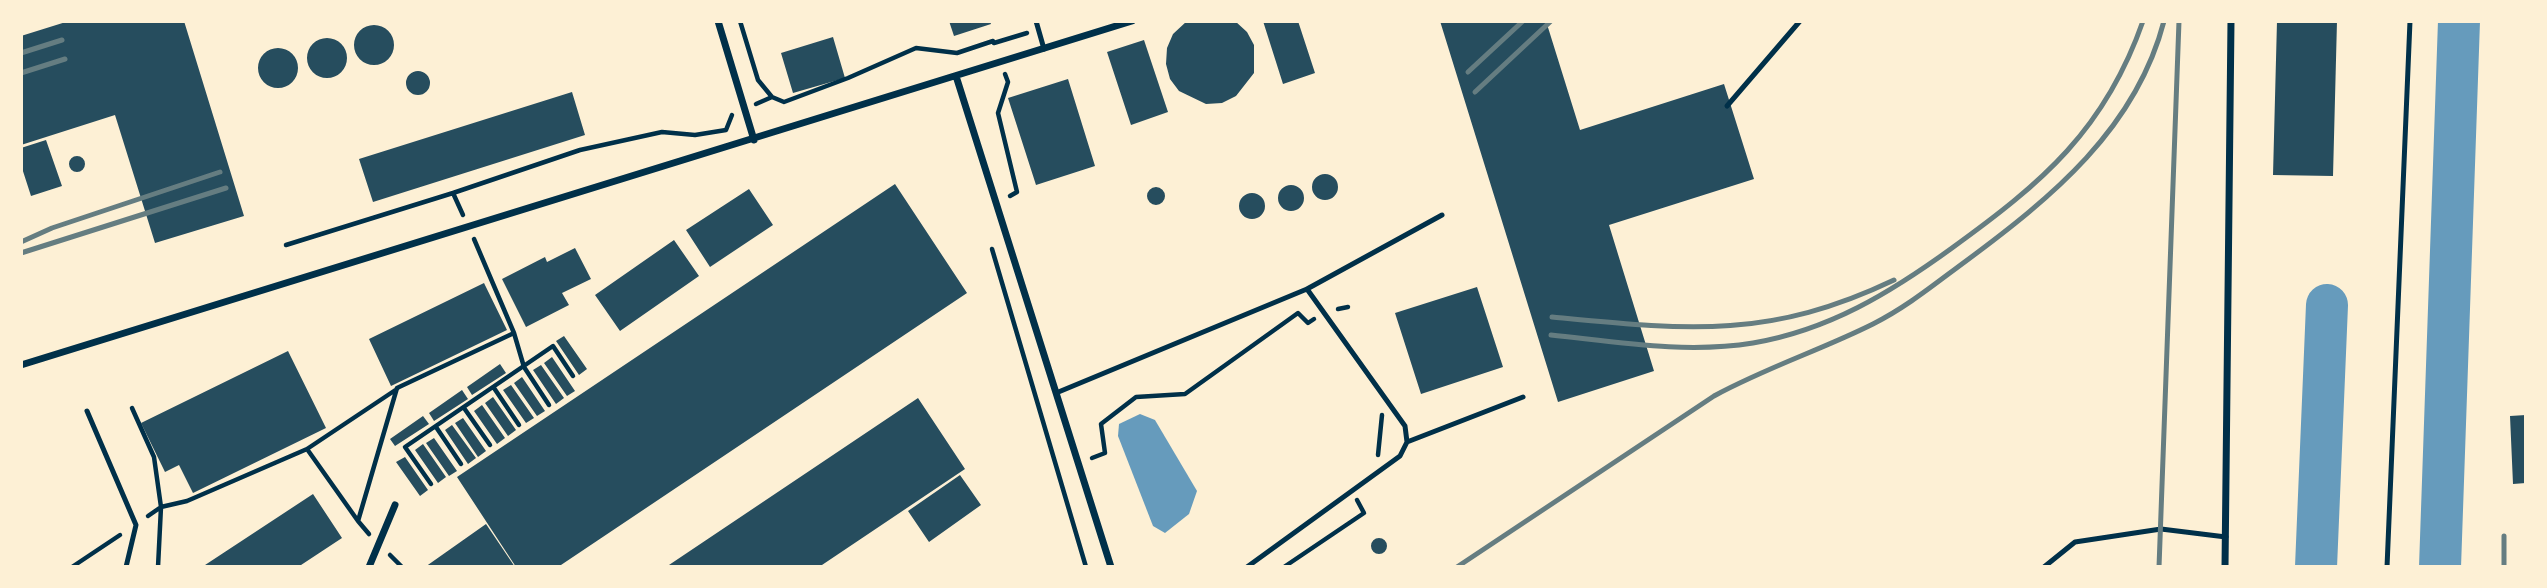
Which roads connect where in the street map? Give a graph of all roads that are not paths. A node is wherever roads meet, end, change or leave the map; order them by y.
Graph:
1 (718, 21) edge
2 (1036, 21) edge
3 (1132, 21) edge
4 (1801, 21) edge
5 (2231, 21) edge
6 (2410, 21) edge
7 (1044, 49) junction
8 (956, 76) junction
9 (1727, 106) dead end
10 (754, 140) junction
11 (1443, 215) dead end
12 (1307, 289) junction
13 (21, 365) edge
14 (1056, 393) junction
15 (1523, 397) dead end
16 (88, 411) dead end
17 (1407, 442) junction
18 (396, 505) dead end
19 (2226, 537) junction
20 (126, 567) edge
21 (369, 567) edge
22 (1111, 567) edge
23 (1247, 567) edge
24 (2044, 567) edge
25 (2224, 567) edge
26 (2387, 567) edge

1 - 10 street
2 - 7 lane
3 - 7 street
4 - 9 lane
5 - 19 street
6 - 26 lane
7 - 8 street
8 - 10 street
8 - 14 street
10 - 13 street
11 - 12 lane
12 - 14 lane
12 - 17 lane
14 - 22 street
15 - 17 lane
16 - 20 lane
17 - 23 lane
18 - 21 street
19 - 24 lane
19 - 25 street

